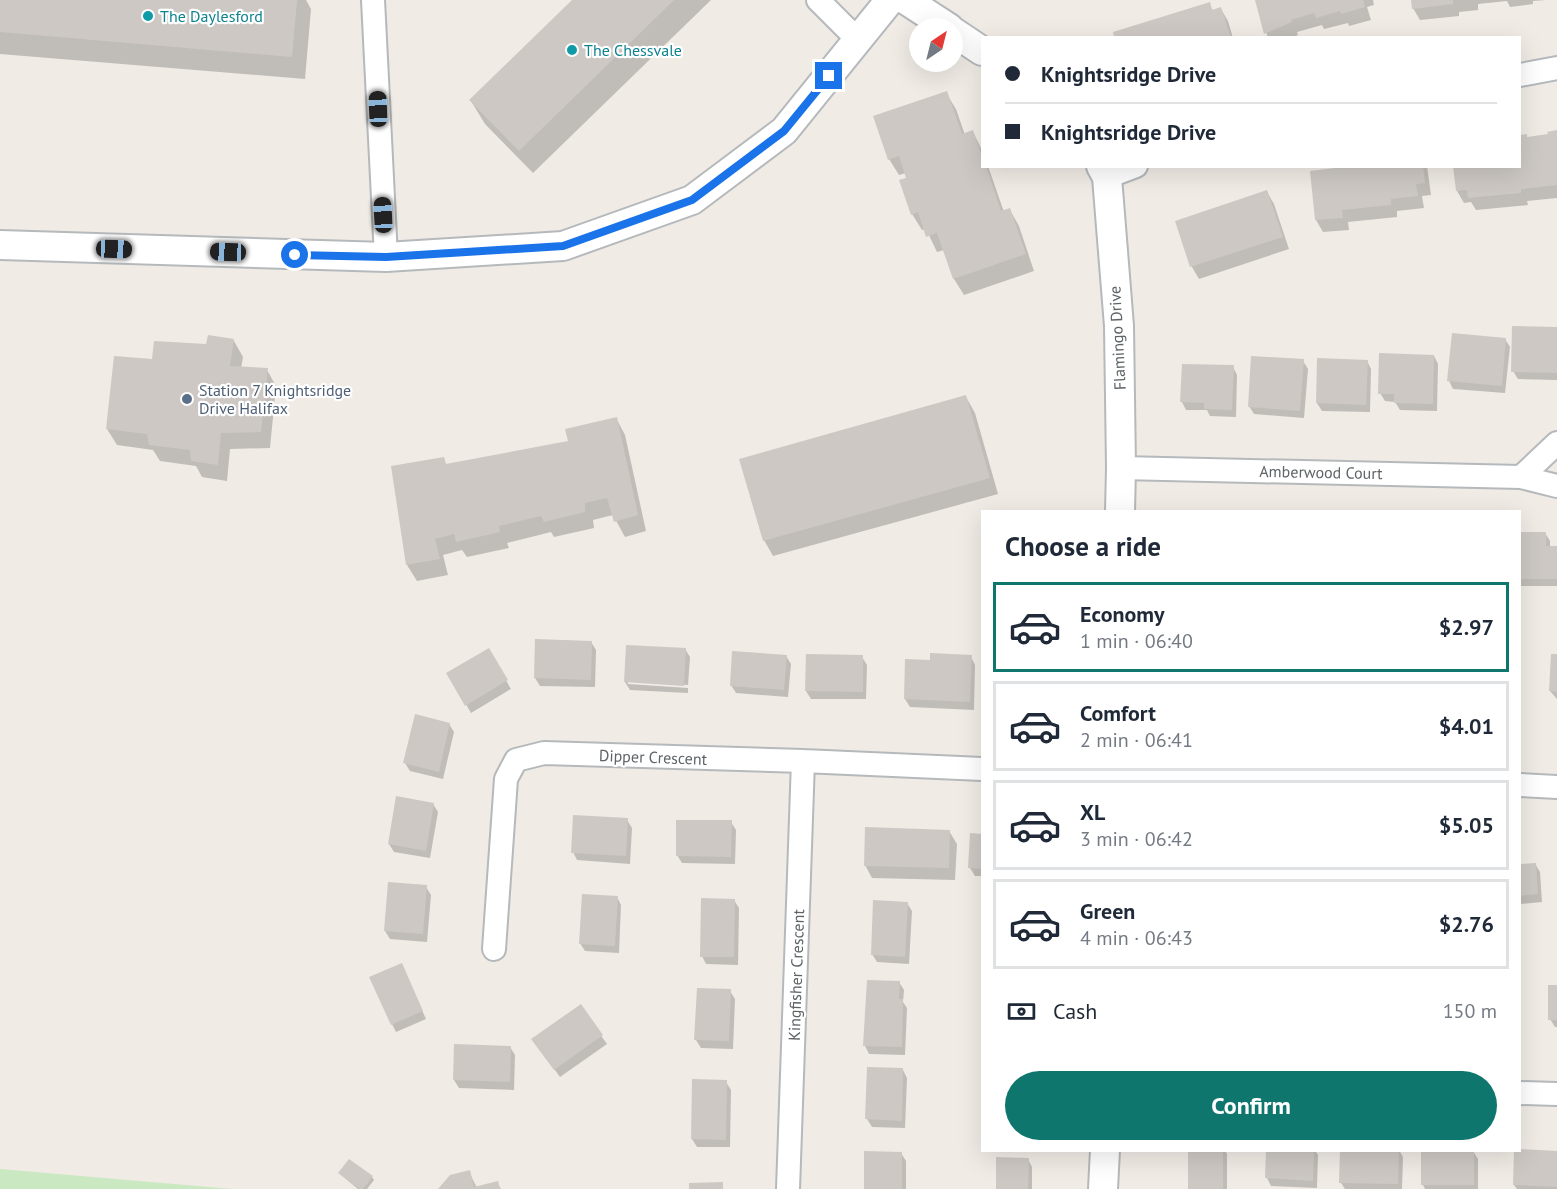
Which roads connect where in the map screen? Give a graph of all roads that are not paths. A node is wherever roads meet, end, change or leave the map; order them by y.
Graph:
1 (373, 0) edge
2 (818, 0) edge
3 (890, 0) edge
4 (906, 0) edge
5 (933, 18) edge
6 (963, 38) edge
7 (858, 40) junction
8 (981, 50) edge
9 (1557, 68) edge
10 (1521, 75) edge
11 (1125, 168) edge
12 (1104, 172) edge
13 (0, 246) edge
14 (386, 257) junction
15 (1557, 443) edge
16 (1121, 468) junction
17 (1521, 477) junction
18 (1557, 486) edge
19 (1120, 510) edge
20 (803, 761) junction
21 (981, 769) edge
22 (1521, 785) edge
23 (1557, 787) edge
24 (494, 949) dead end
25 (1521, 1093) edge
26 (1557, 1094) edge
27 (1105, 1152) edge
28 (788, 1189) edge
29 (1103, 1189) edge

1 - 14 street
2 - 7 street
3 - 7 street
4 - 5 street
6 - 8 street
7 - 14 street
9 - 10 street
11 - 12 street
12 - 16 street, Flamingo Drive
13 - 14 street
15 - 17 street
16 - 17 street, Amberwood Court
16 - 19 street, Flamingo Drive
17 - 18 street, Amberwood Court
20 - 21 street, Dipper Crescent
20 - 24 street, Dipper Crescent
20 - 28 street, Kingfisher Crescent
22 - 23 street
25 - 26 street
27 - 29 street

